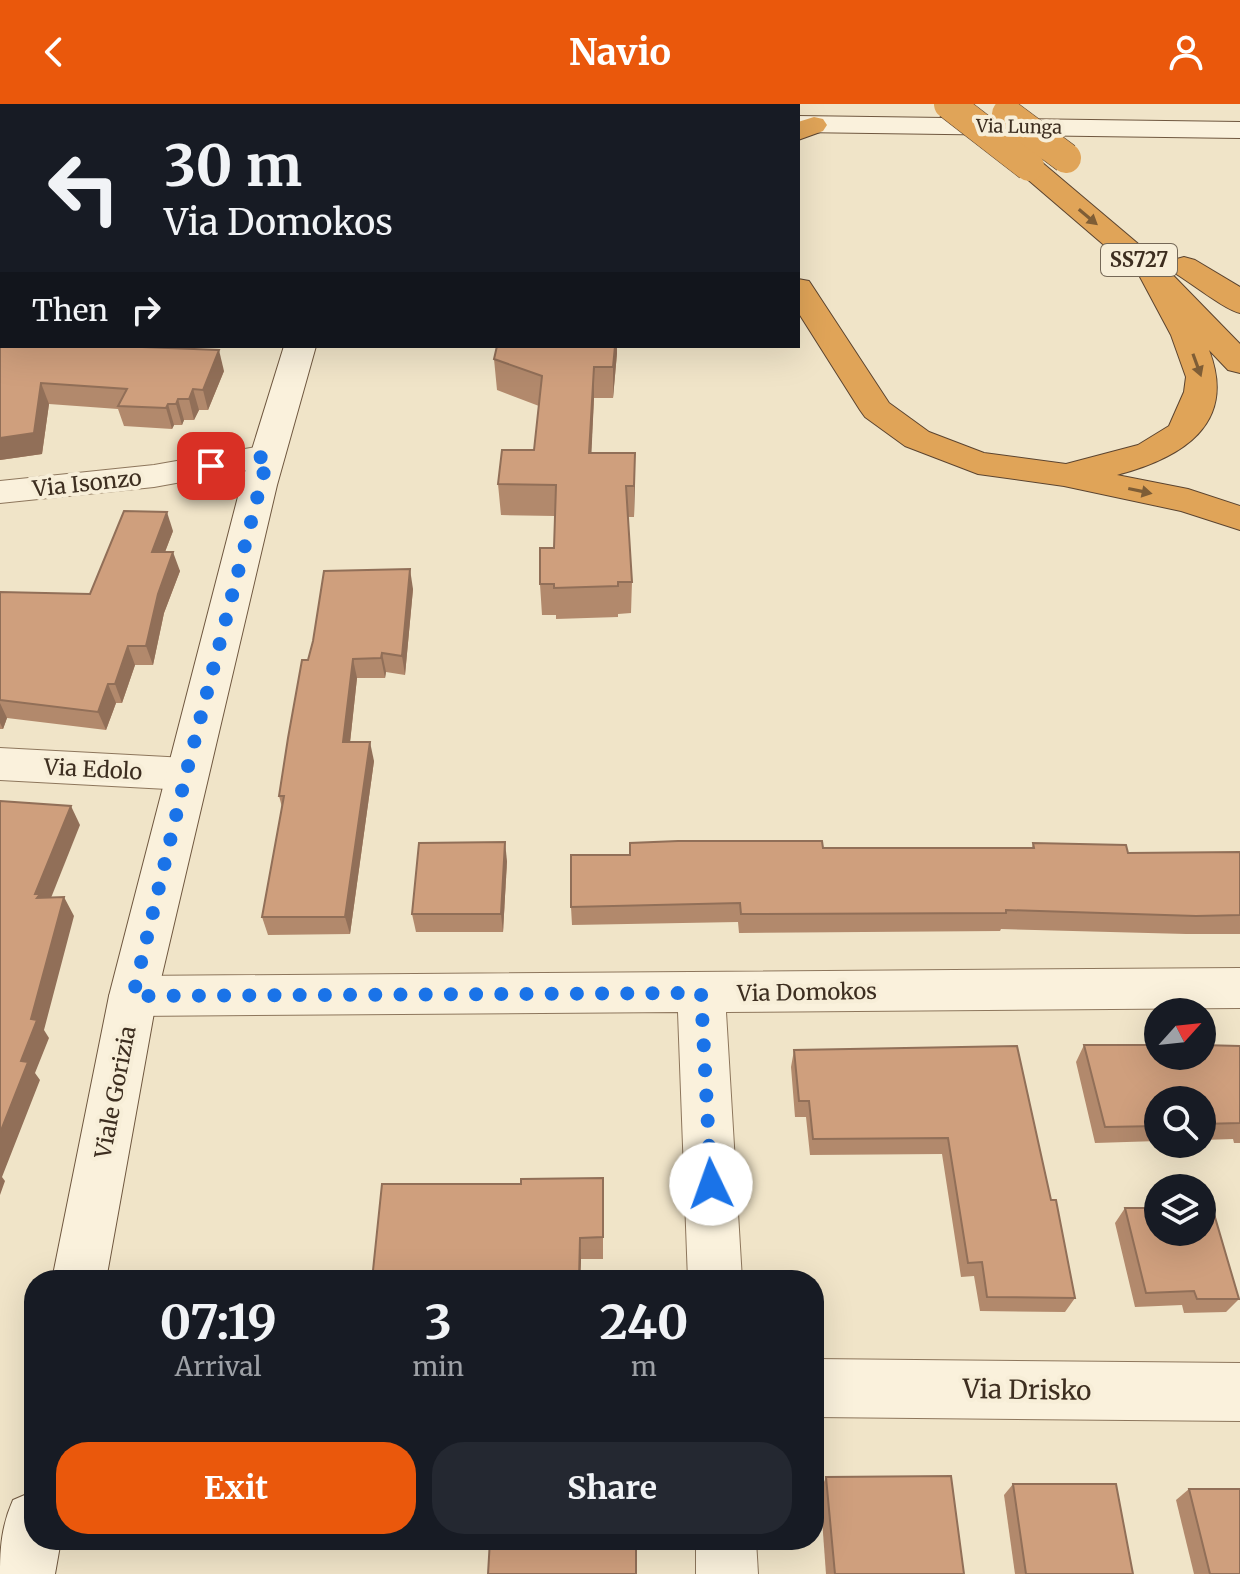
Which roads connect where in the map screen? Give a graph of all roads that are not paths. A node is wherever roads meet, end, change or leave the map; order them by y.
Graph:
1 (949, 104) edge
2 (993, 104) edge
3 (803, 127) edge
4 (1240, 130) edge
5 (1076, 167) dead end
6 (1138, 223) dead end
7 (1184, 266) junction
8 (1151, 270) junction
9 (800, 291) edge
10 (1240, 304) edge
11 (1240, 323) edge
12 (299, 348) edge
13 (1240, 363) edge
14 (264, 471) junction
15 (1064, 475) junction
16 (0, 492) edge
17 (1240, 518) edge
18 (0, 764) edge
19 (186, 774) junction
20 (1240, 988) edge
21 (701, 993) junction
22 (133, 996) junction
23 (81, 1270) edge
24 (715, 1270) edge
25 (824, 1388) edge
26 (1240, 1392) edge
27 (29, 1550) edge
28 (726, 1550) edge
29 (24, 1574) edge
30 (727, 1574) edge

1 -> 8 highway, SS727, bridge
2 - 5 highway, bridge
3 - 4 street, Via Lunga
6 - 7 highway, SS727
7 - 10 highway
7 - 11 highway, SS727
8 - 13 highway, SS727
8 -> 15 highway
9 - 15 highway
12 - 14 street, Viale Gorizia
14 - 16 street, Via Isonzo
14 - 19 street, Viale Gorizia
15 -> 17 highway
18 - 19 street, Via Edolo
19 - 22 street, Viale Gorizia
20 - 21 street, Via Domokos
21 - 22 street, Via Domokos
21 - 24 street
22 - 23 street, Viale Gorizia
25 - 26 street, Via Drisko
27 - 29 street
28 - 30 street

